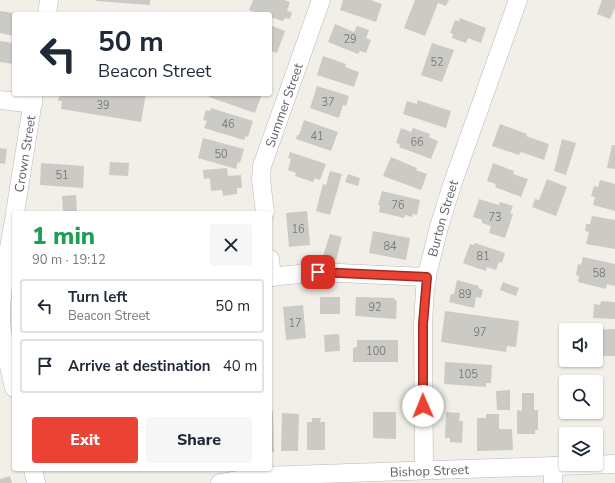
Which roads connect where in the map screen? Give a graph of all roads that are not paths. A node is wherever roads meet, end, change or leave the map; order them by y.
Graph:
1 (50, 0) edge
2 (321, 0) edge
3 (518, 0) edge
4 (47, 12) edge
5 (34, 99) edge
6 (0, 100) edge
7 (15, 211) edge
8 (264, 211) edge
9 (12, 239) edge
10 (272, 277) edge
11 (427, 277) junction
12 (5, 305) edge
13 (12, 379) edge
14 (615, 464) edge
15 (424, 470) junction
16 (33, 471) edge
17 (553, 475) edge
18 (345, 478) edge
19 (36, 483) edge
20 (220, 483) edge

1 - 4 street
2 - 8 street, Summer Street
3 - 11 street, Burton Street
5 - 6 street
5 - 7 street, Crown Street
9 - 12 street
10 - 11 street
11 - 15 street, Burton Street
12 - 13 street
14 - 17 street, Bishop Street
15 - 17 street, Bishop Street
15 - 18 street, Bishop Street
16 - 19 street
18 - 20 street, Bishop Street

